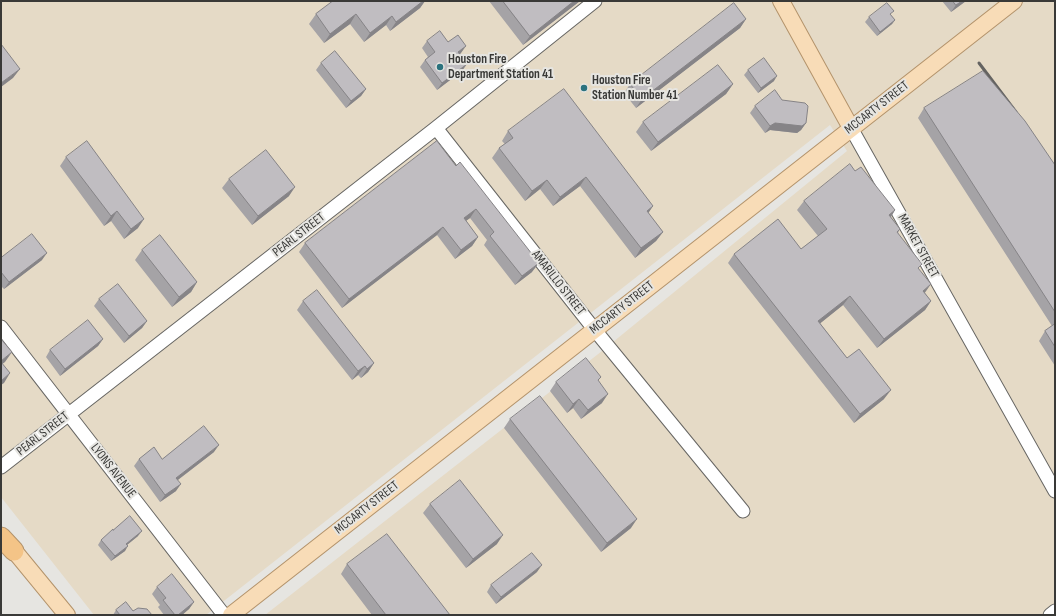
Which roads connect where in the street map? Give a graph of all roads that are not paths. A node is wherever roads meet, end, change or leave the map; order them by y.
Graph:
1 (595, 1) edge
2 (781, 1) edge
3 (1014, 1) edge
4 (436, 128) junction
5 (852, 128) junction
6 (1, 327) edge
7 (594, 329) junction
8 (69, 414) junction
9 (1, 467) edge
10 (1055, 491) edge
11 (743, 511) dead end
12 (1, 534) edge
13 (1, 537) edge
14 (14, 551) junction
15 (1055, 611) edge
16 (67, 615) edge
17 (224, 615) edge
18 (231, 615) edge
19 (1050, 615) edge

1 - 4 street, PEARL STREET
2 - 5 main road, MARKET STREET
3 - 5 main road, MCCARTY STREET
4 - 7 street, AMARILLO STREET
4 - 8 street, PEARL STREET
5 - 7 main road, MCCARTY STREET
5 - 10 street, MARKET STREET
6 - 8 street, LYONS AVENUE
7 - 11 street, AMARILLO STREET
7 - 18 main road, MCCARTY STREET
8 - 9 street, PEARL STREET
8 - 17 street, LYONS AVENUE
12 - 14 main road
13 - 14 highway
14 - 16 main road
15 - 19 street

